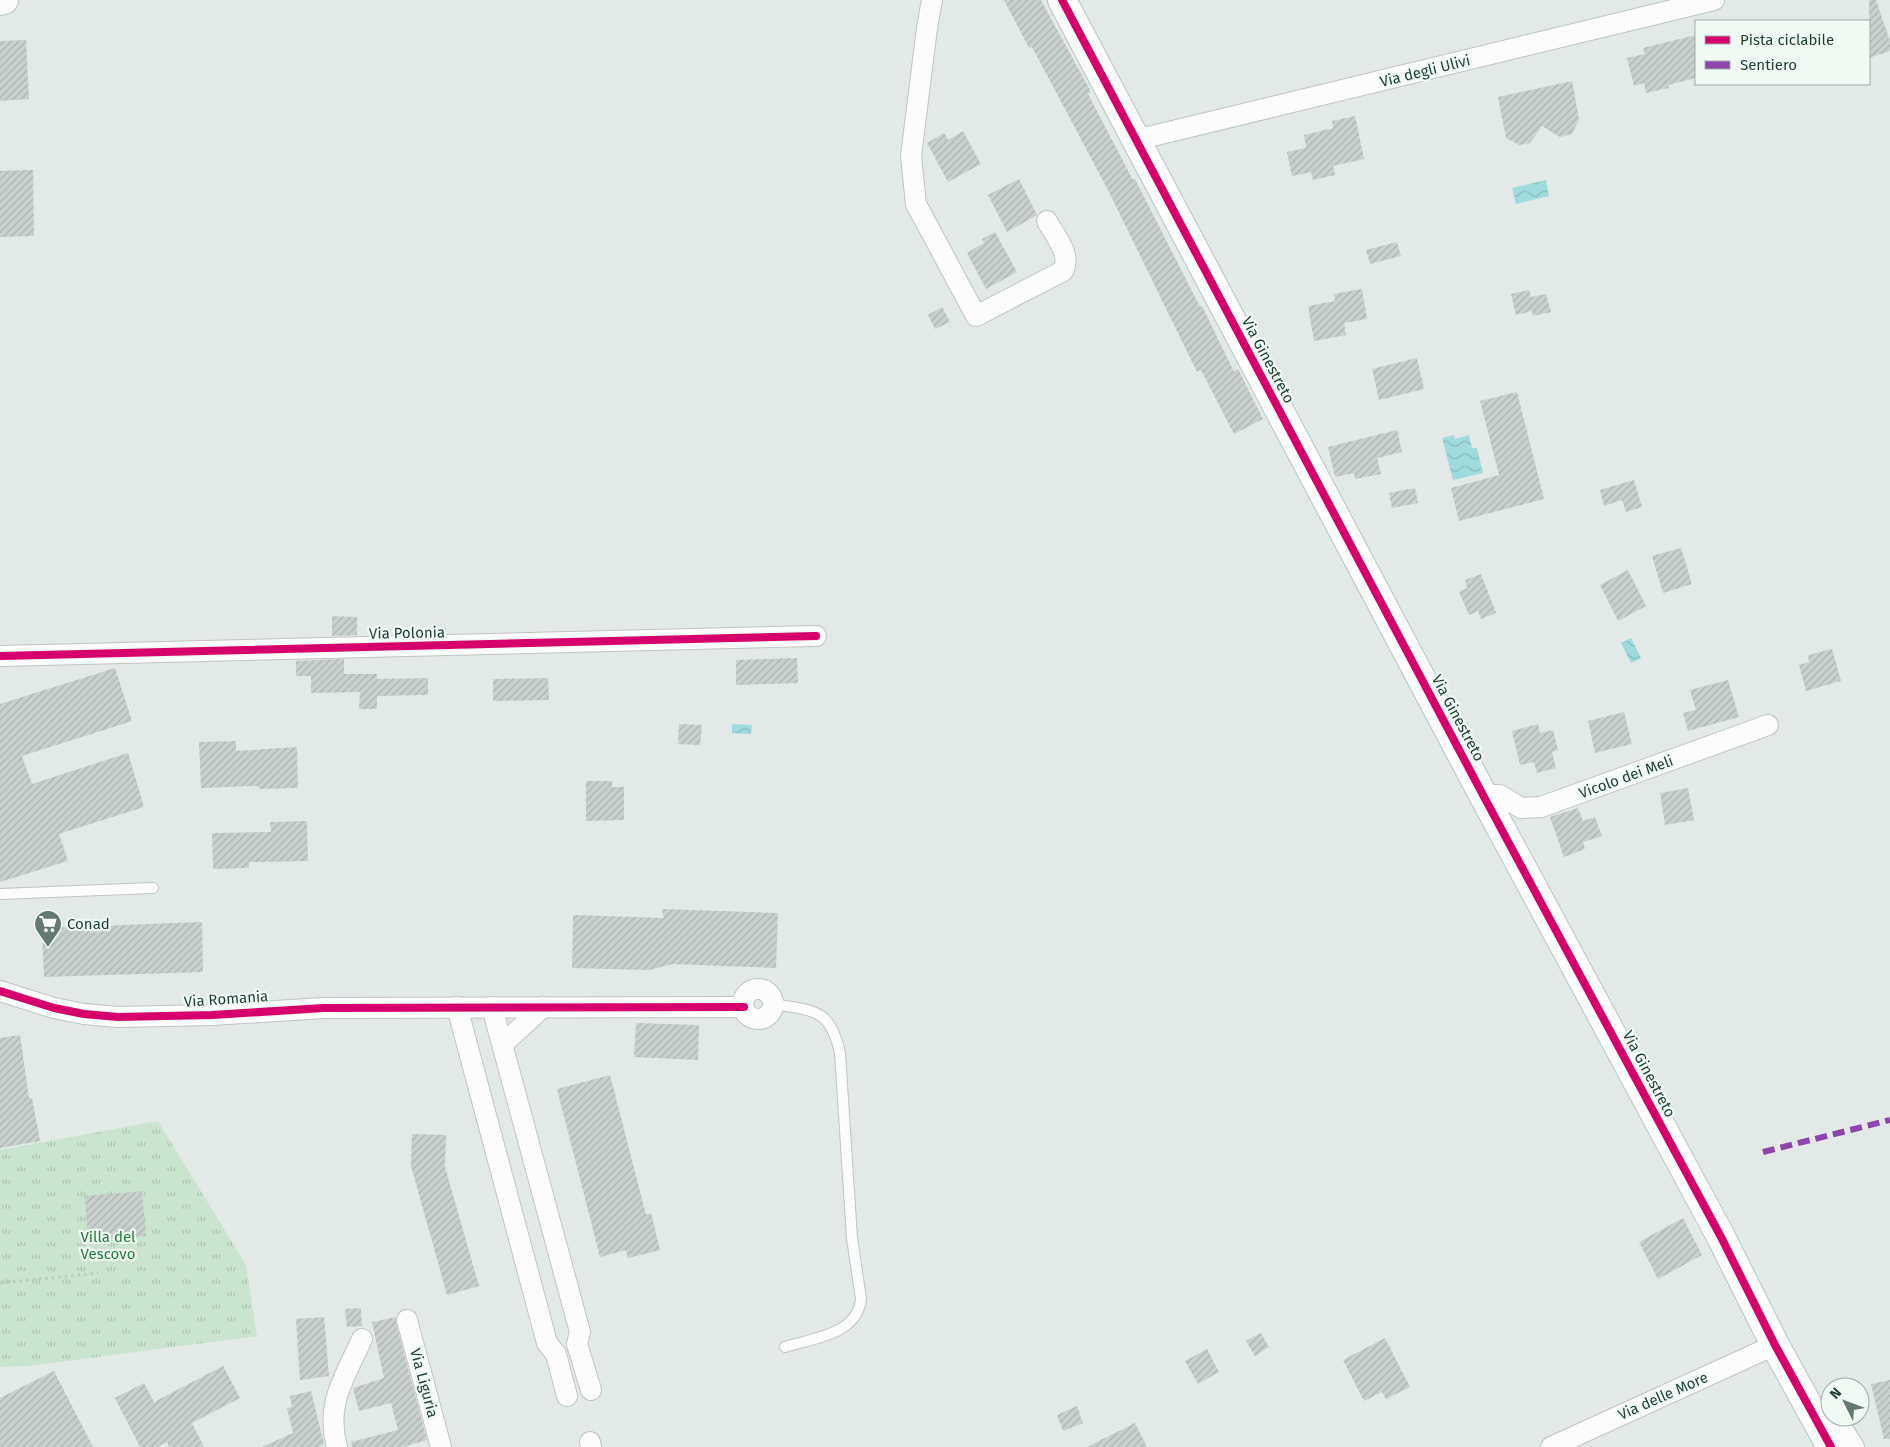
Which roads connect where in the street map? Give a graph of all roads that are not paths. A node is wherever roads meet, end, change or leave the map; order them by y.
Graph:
1 (4, 0) edge
2 (932, 0) edge
3 (1062, 0) edge
4 (1714, 0) edge
5 (0, 1) edge
6 (1136, 140) junction
7 (1047, 221) dead end
8 (816, 636) dead end
9 (0, 656) edge
10 (1768, 725) dead end
11 (1484, 795) junction
12 (153, 888) dead end
13 (0, 894) edge
14 (0, 991) edge
15 (774, 1004) joint
16 (457, 1007) junction
17 (492, 1007) junction
18 (543, 1007) junction
19 (503, 1044) junction
20 (407, 1320) dead end
21 (362, 1339) dead end
22 (1776, 1345) junction
23 (785, 1347) dead end
24 (591, 1390) dead end
25 (567, 1396) dead end
26 (1819, 1409) edge
27 (1842, 1427) edge
28 (337, 1447) edge
29 (441, 1447) edge
30 (1551, 1447) edge
31 (1831, 1447) edge
32 (1854, 1447) edge

1 - 5 street
2 - 7 street
3 - 6 street, Via Ginestreto
4 - 6 street, Via degli Ulivi
6 - 11 street, Via Ginestreto
8 - 9 street, Via Polonia
10 - 11 street, Vicolo dei Meli
11 - 22 street, Via Ginestreto
12 - 13 lane
14 - 16 street, Via Romania
15 - 18 street, Via Romania
15 - 23 lane
16 - 17 street, Via Romania
16 - 25 street
17 - 18 street, Via Romania
17 - 19 street
18 - 19 street
19 - 24 street
20 - 29 street, Via Liguria
21 - 28 street
22 - 26 street, Via Ginestreto
22 - 30 street, Via delle More
26 - 31 street, Via Ginestreto
27 - 32 street

